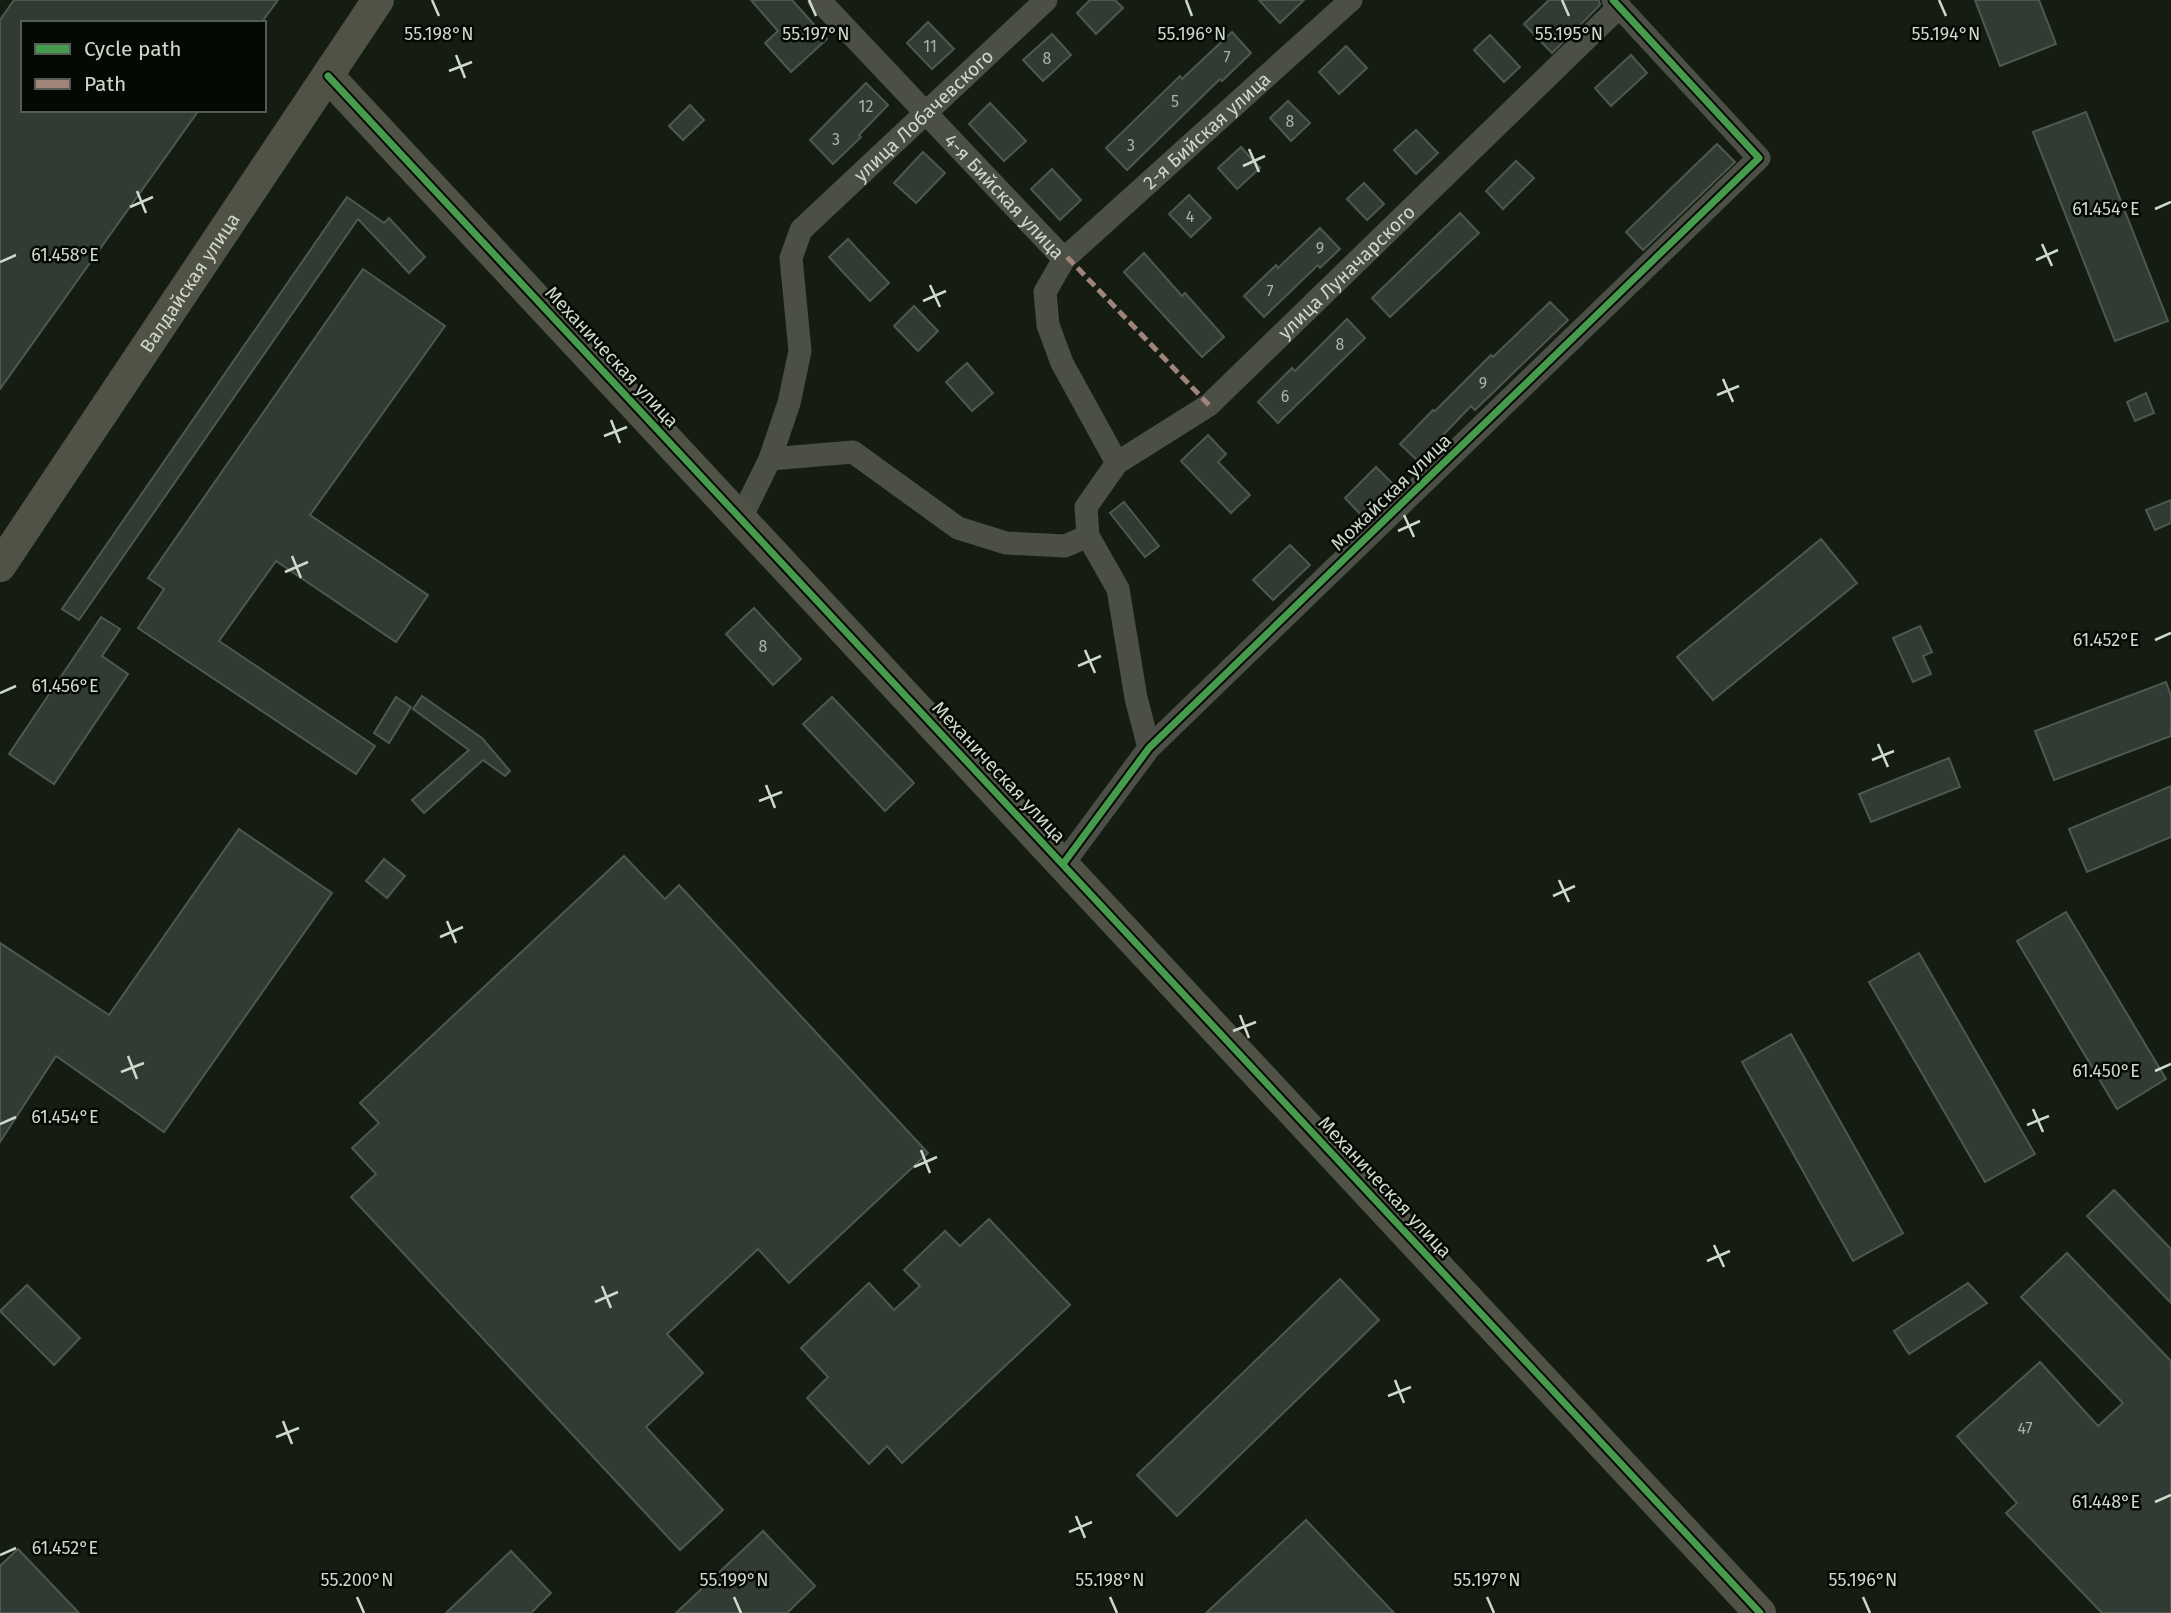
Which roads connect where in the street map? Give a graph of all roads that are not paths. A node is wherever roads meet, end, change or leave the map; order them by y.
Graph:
1 (378, 0) edge
2 (819, 0) edge
3 (1046, 0) edge
4 (1351, 0) edge
5 (1616, 3) edge
6 (328, 76) junction
7 (925, 113) junction
8 (1064, 259) junction
9 (770, 459) junction
10 (1117, 463) junction
11 (741, 519) junction
12 (1088, 536) junction
13 (0, 566) edge
14 (1149, 748) junction
15 (1063, 864) junction
16 (1760, 1613) edge

1 - 6 street, Валдайская улица
2 - 7 street, 4-я Бийская улица
3 - 7 street, улица Лобачевского
4 - 8 street, 2-я Бийская улица
5 - 10 street, улица Луначарского
5 - 14 street, Можайская улица
6 - 11 street, Механическая улица
6 - 13 street, Валдайская улица
7 - 8 street, 4-я Бийская улица
7 - 9 street, улица Лобачевского
8 - 10 street, 4-я Бийская улица
9 - 11 street
9 - 12 street
10 - 12 street, улица Луначарского
11 - 15 street, Механическая улица
12 - 14 street
14 - 15 street, Можайская улица
15 - 16 street, Механическая улица

